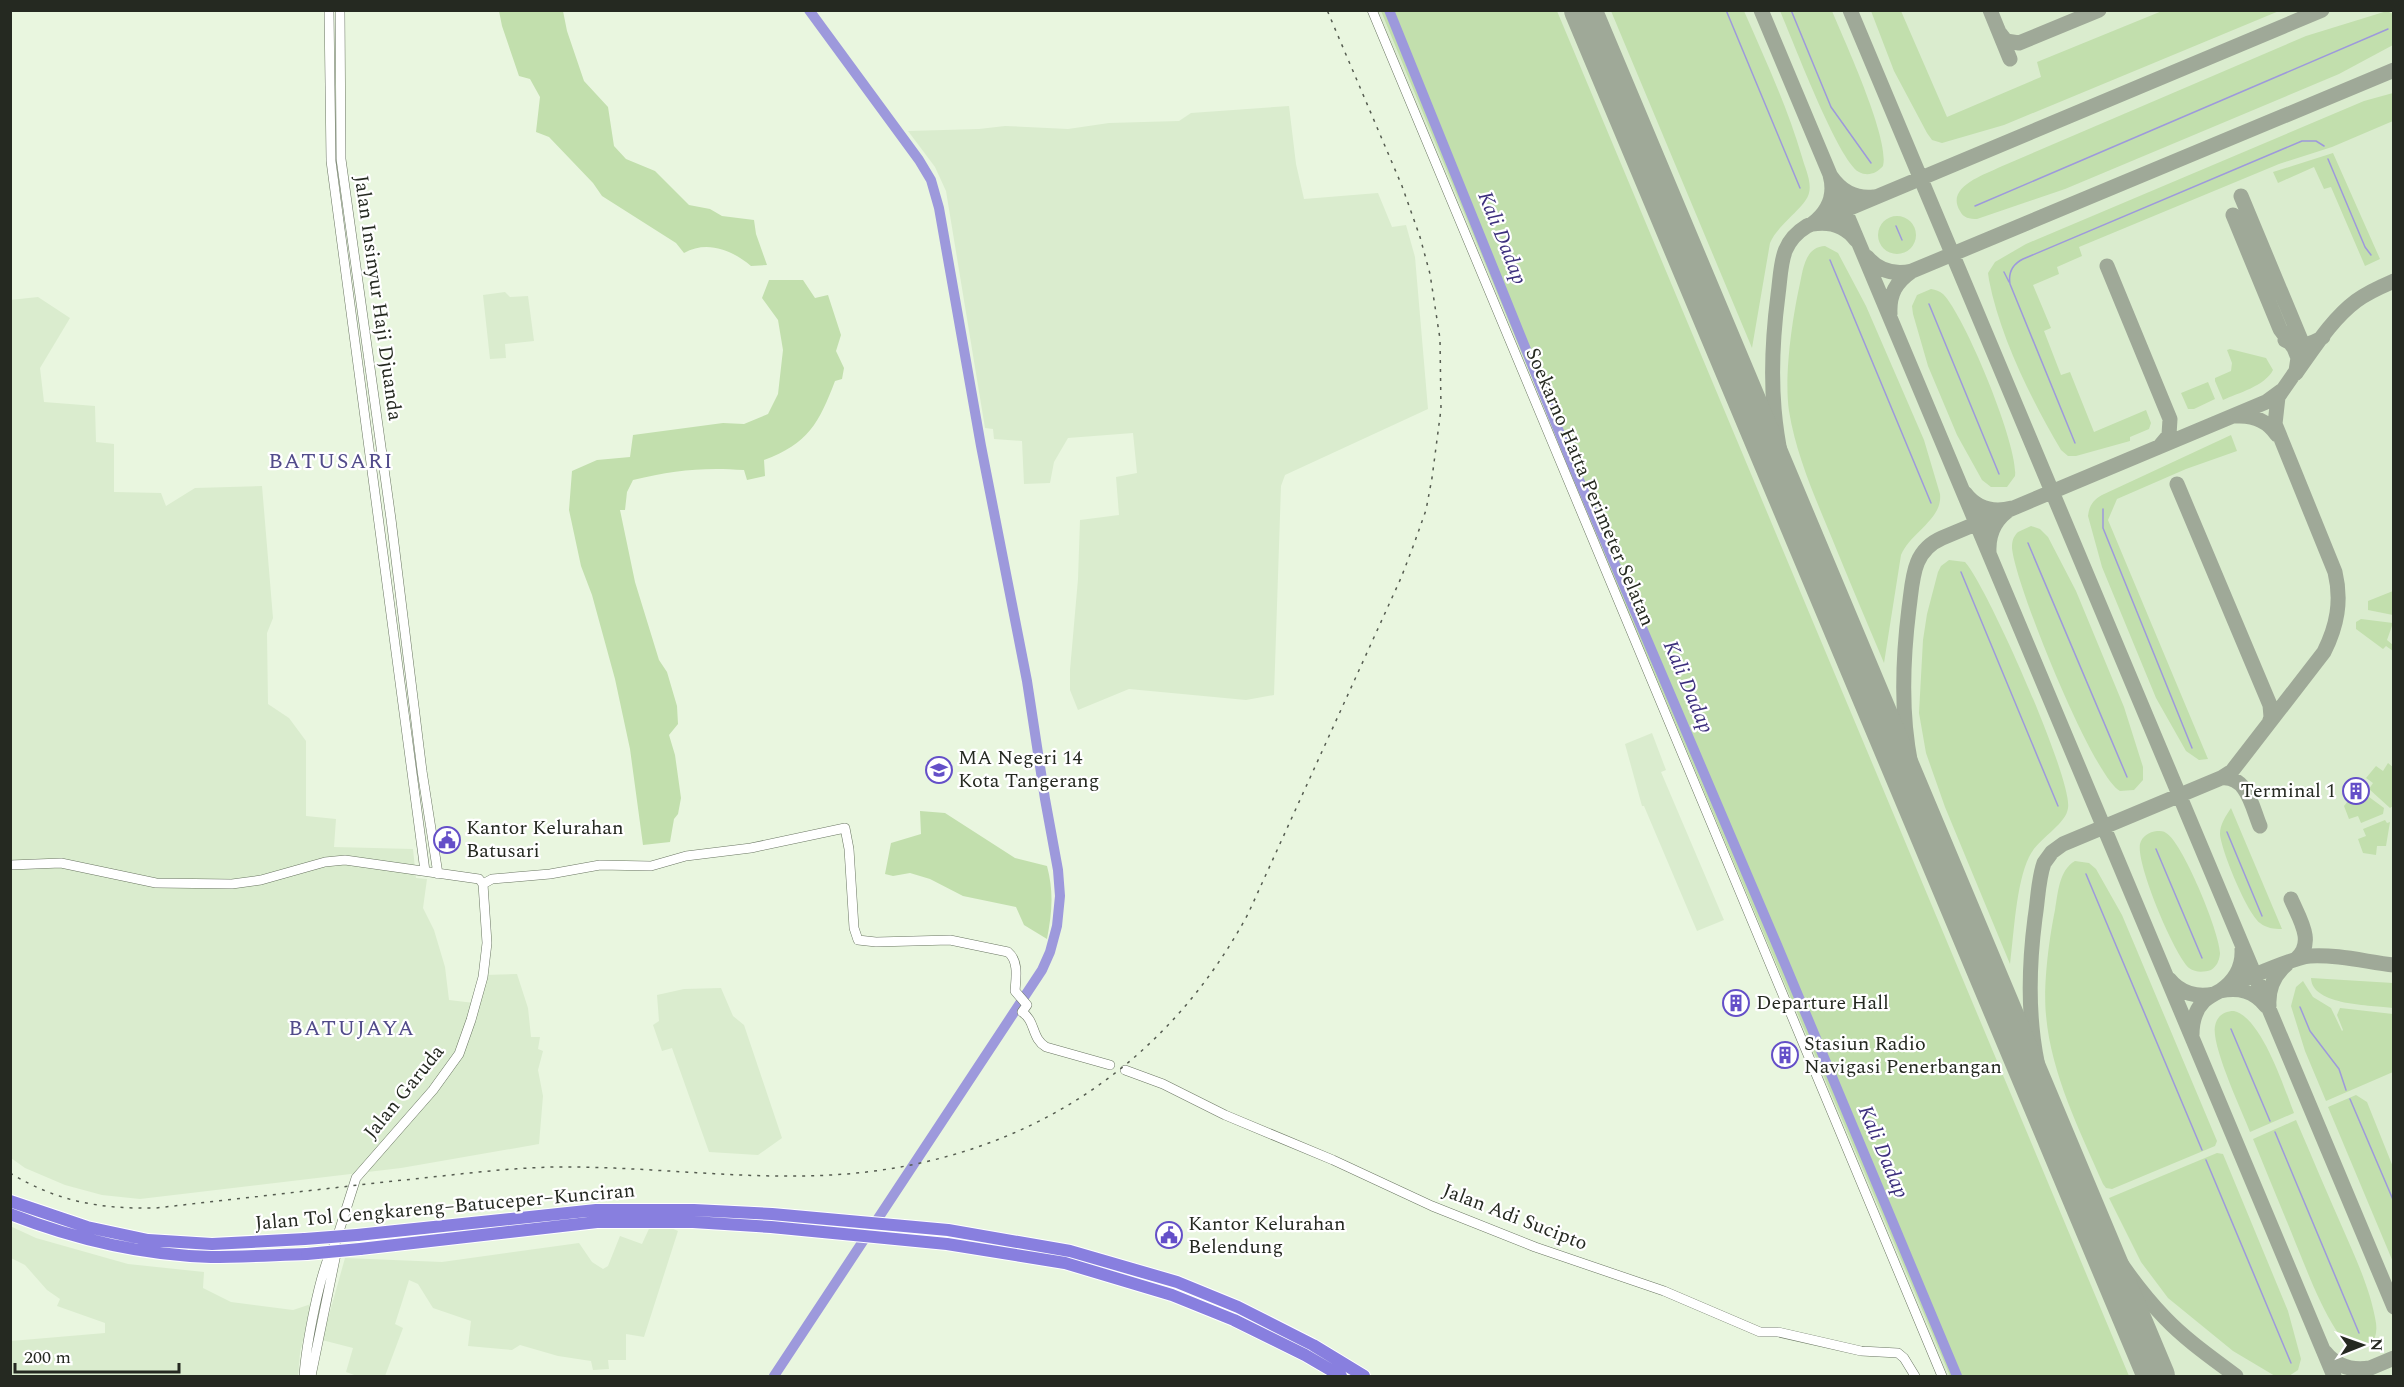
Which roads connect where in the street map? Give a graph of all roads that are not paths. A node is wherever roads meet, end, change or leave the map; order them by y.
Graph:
1 (329, 10) edge
2 (340, 10) edge
3 (1372, 10) edge
4 (369, 402) junction
5 (10, 865) edge
6 (425, 871) junction
7 (438, 874) junction
8 (483, 884) junction
9 (1110, 1065) dead end
10 (1125, 1070) dead end
11 (10, 1201) edge
12 (10, 1214) edge
13 (308, 1372) edge
14 (1341, 1377) edge
15 (1364, 1377) edge
16 (1915, 1377) edge
17 (1942, 1377) edge

1 - 4 main road, Jalan Insinyur Haji Djuanda
2 - 4 main road, Jalan Insinyur Haji Djuanda
3 - 17 main road, Soekarno Hatta Perimeter Selatan
4 - 6 main road, Jalan Insinyur Haji Djuanda
4 - 7 main road, Jalan Insinyur Haji Djuanda
5 - 6 main road
6 - 7 main road
7 - 8 main road
8 - 9 main road
8 - 13 main road, Jalan Garuda
10 - 16 main road, Jalan Adi Sucipto
11 - 15 highway, Jalan Tol Cengkareng–Batuceper–Kunciran, bridge
12 - 14 highway, Jalan Tol Cengkareng–Batuceper–Kunciran, bridge

